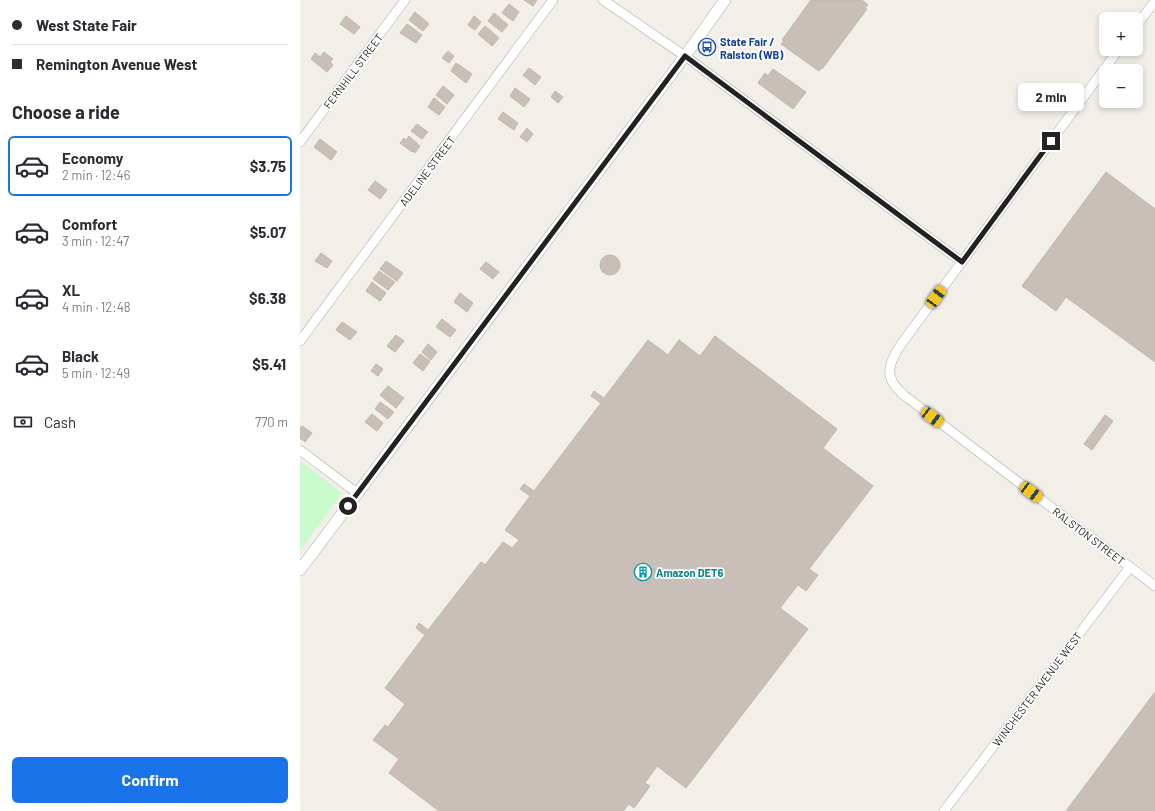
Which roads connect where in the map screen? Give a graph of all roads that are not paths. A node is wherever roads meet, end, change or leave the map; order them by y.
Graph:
1 (405, 0) edge
2 (553, 0) edge
3 (603, 0) edge
4 (725, 0) edge
5 (1155, 0) edge
6 (1143, 16) edge
7 (685, 56) junction
8 (1114, 56) edge
9 (300, 142) edge
10 (962, 262) junction
11 (300, 341) edge
12 (300, 450) edge
13 (357, 493) junction
14 (1130, 567) junction
15 (300, 570) edge
16 (1155, 586) edge
17 (944, 811) edge

1 - 9 street, FERNHILL STREET
2 - 11 street, ADELINE STREET
3 - 7 street
4 - 7 street
5 - 6 street
7 - 10 street
7 - 13 street
8 - 10 street, RALSTON STREET
10 - 14 street, RALSTON STREET
12 - 13 street
13 - 15 street
14 - 16 street, RALSTON STREET
14 - 17 street, WINCHESTER AVENUE WEST

